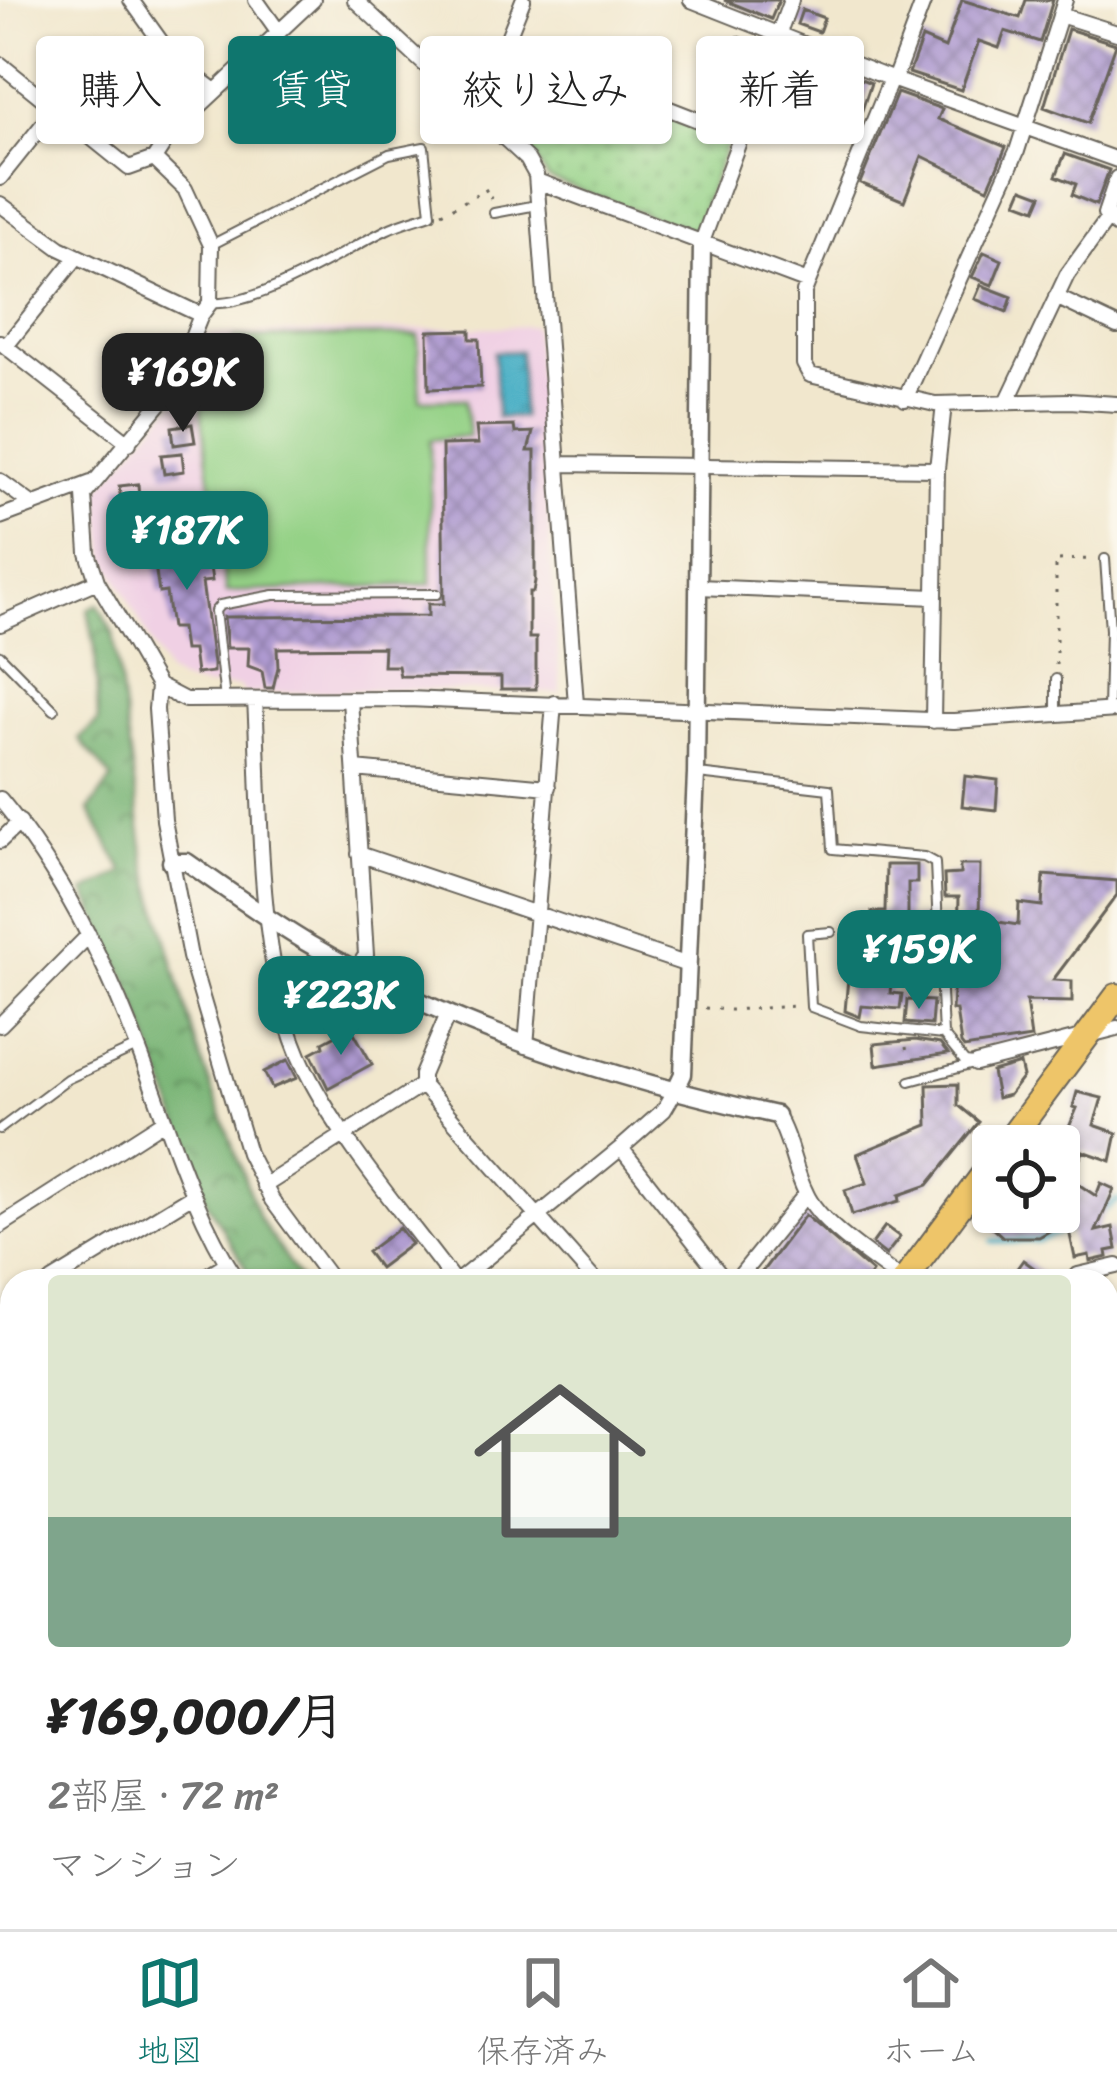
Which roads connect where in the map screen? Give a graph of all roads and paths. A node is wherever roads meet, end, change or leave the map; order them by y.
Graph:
1 (131, 0) edge
2 (256, 0) edge
3 (314, 0) edge
4 (355, 0) edge
5 (523, 0) edge
6 (691, 0) edge
7 (791, 0) edge
8 (924, 0) edge
9 (1062, 8) edge
10 (278, 31) junction
11 (1117, 33) edge
12 (778, 34) junction
13 (509, 36) edge
14 (420, 59) edge
15 (0, 64) edge
16 (892, 80) junction
17 (215, 91) junction
18 (36, 92) edge
19 (1025, 126) junction
20 (36, 133) edge
21 (100, 144) edge
22 (511, 144) edge
23 (737, 144) edge
24 (154, 159) junction
25 (1117, 160) edge
26 (0, 178) edge
27 (1117, 178) edge
28 (537, 181) junction
29 (0, 203) edge
30 (538, 204) junction
31 (494, 213) joint
32 (431, 214) junction
33 (1113, 222) edge
34 (702, 242) junction
35 (212, 244) junction
36 (77, 257) junction
37 (808, 282) junction
38 (1056, 298) junction
39 (206, 309) junction
40 (1117, 326) edge
41 (3, 344) edge
42 (905, 398) junction
43 (1007, 402) junction
44 (944, 404) junction
45 (1117, 404) edge
46 (129, 443) junction
47 (558, 464) junction
48 (698, 468) junction
49 (937, 469) junction
50 (0, 481) edge
51 (94, 482) junction
52 (33, 505) junction
53 (0, 517) edge
54 (1105, 559) joint
55 (98, 581) junction
56 (698, 586) junction
57 (437, 594) dead end
58 (935, 597) junction
59 (0, 625) edge
60 (0, 655) edge
61 (1056, 679) joint
62 (158, 686) junction
63 (255, 700) junction
64 (350, 700) junction
65 (226, 701) junction
66 (554, 703) junction
67 (576, 704) junction
68 (54, 710) dead end
69 (697, 710) junction
70 (1112, 710) edge
71 (1056, 713) junction
72 (933, 721) junction
73 (355, 769) junction
74 (696, 774) junction
75 (548, 787) junction
76 (0, 799) edge
77 (20, 822) junction
78 (0, 841) edge
79 (359, 854) junction
80 (171, 862) junction
81 (537, 913) junction
82 (268, 918) junction
83 (831, 932) dead end
84 (89, 935) junction
85 (688, 965) junction
86 (357, 969) junction
87 (1117, 996) edge
88 (686, 1006) junction
89 (811, 1007) junction
90 (448, 1014) junction
91 (0, 1025) edge
92 (1117, 1028) edge
93 (904, 1030) junction
94 (943, 1035) junction
95 (1086, 1037) junction
96 (526, 1046) junction
97 (138, 1047) junction
98 (976, 1064) junction
99 (910, 1081) joint
100 (422, 1085) junction
101 (674, 1093) junction
102 (776, 1114) joint
103 (164, 1120) junction
104 (1021, 1125) edge
105 (0, 1129) edge
106 (346, 1134) junction
107 (621, 1148) junction
108 (264, 1186) junction
109 (972, 1190) edge
110 (806, 1194) junction
111 (193, 1195) junction
112 (540, 1218) junction
113 (0, 1226) edge
114 (226, 1264) junction
115 (72, 1269) edge
116 (218, 1269) edge
117 (230, 1269) edge
118 (323, 1269) edge
119 (447, 1269) edge
120 (472, 1269) edge
121 (585, 1269) edge
122 (716, 1269) edge
123 (746, 1269) edge
124 (888, 1269) edge
125 (912, 1269) edge

1 - 17 street
2 - 10 street
3 - 10 street
4 - 14 street
5 - 13 street
6 - 12 street
7 - 12 street
8 - 16 street
9 - 11 street
9 - 19 street
10 - 17 street
12 - 16 street
15 - 18 street
16 - 19 street
16 - 37 street
17 - 24 street
19 - 25 street
19 - 42 street
20 - 26 street
21 - 24 street
22 - 28 street
23 - 34 street
24 - 35 street
27 - 33 street
28 - 30 street
28 - 34 street
29 - 36 street
30 - 31 lane
30 - 47 street
31 - 32 path
32 - 35 lane
32 - 39 lane
33 - 38 street
34 - 37 street
34 - 48 street
35 - 39 street
36 - 39 street
36 - 41 street
37 - 42 street
38 - 40 street
38 - 43 street
39 - 46 street
41 - 46 street
42 - 44 street
43 - 44 street
43 - 45 street
44 - 49 street
46 - 51 street
47 - 48 street
47 - 67 street
48 - 49 street
48 - 56 street
49 - 58 street
50 - 52 street
51 - 52 street
51 - 55 street
52 - 53 street
54 - 61 path
54 - 70 lane
55 - 59 street
55 - 62 street
56 - 58 street
56 - 69 street
57 - 65 lane
58 - 72 street
60 - 68 lane
61 - 71 lane
62 - 65 street
62 - 80 street
63 - 64 street
63 - 65 street
63 - 82 street
64 - 66 street
64 - 73 street
66 - 67 street
66 - 75 street
67 - 69 street
69 - 72 street
69 - 74 street
70 - 71 street
71 - 72 street
73 - 75 street
73 - 79 street
74 - 85 street
74 - 94 lane
75 - 81 street
76 - 77 street
77 - 78 street
77 - 84 street
79 - 81 street
79 - 86 street
80 - 82 street
80 - 108 street
81 - 85 street
81 - 96 street
82 - 86 street
82 - 106 street
83 - 89 lane
84 - 91 street
84 - 97 street
85 - 88 street
86 - 90 street
87 - 95 highway
88 - 89 path
88 - 101 street
89 - 93 lane
90 - 96 street
90 - 100 street
92 - 95 street
93 - 94 lane
93 - 99 path
94 - 98 lane
95 - 98 street
95 - 104 highway
96 - 101 street
97 - 103 street
97 - 105 lane
98 - 99 lane
100 - 106 street
100 - 112 street
101 - 102 street
101 - 107 street
102 - 110 street
103 - 111 street
103 - 113 street
106 - 108 street
106 - 119 street
107 - 112 street
107 - 122 street
108 - 118 street
109 - 125 highway
110 - 123 street
110 - 124 street
111 - 114 street
111 - 115 street
112 - 120 street
112 - 121 street
114 - 116 street
114 - 117 street

